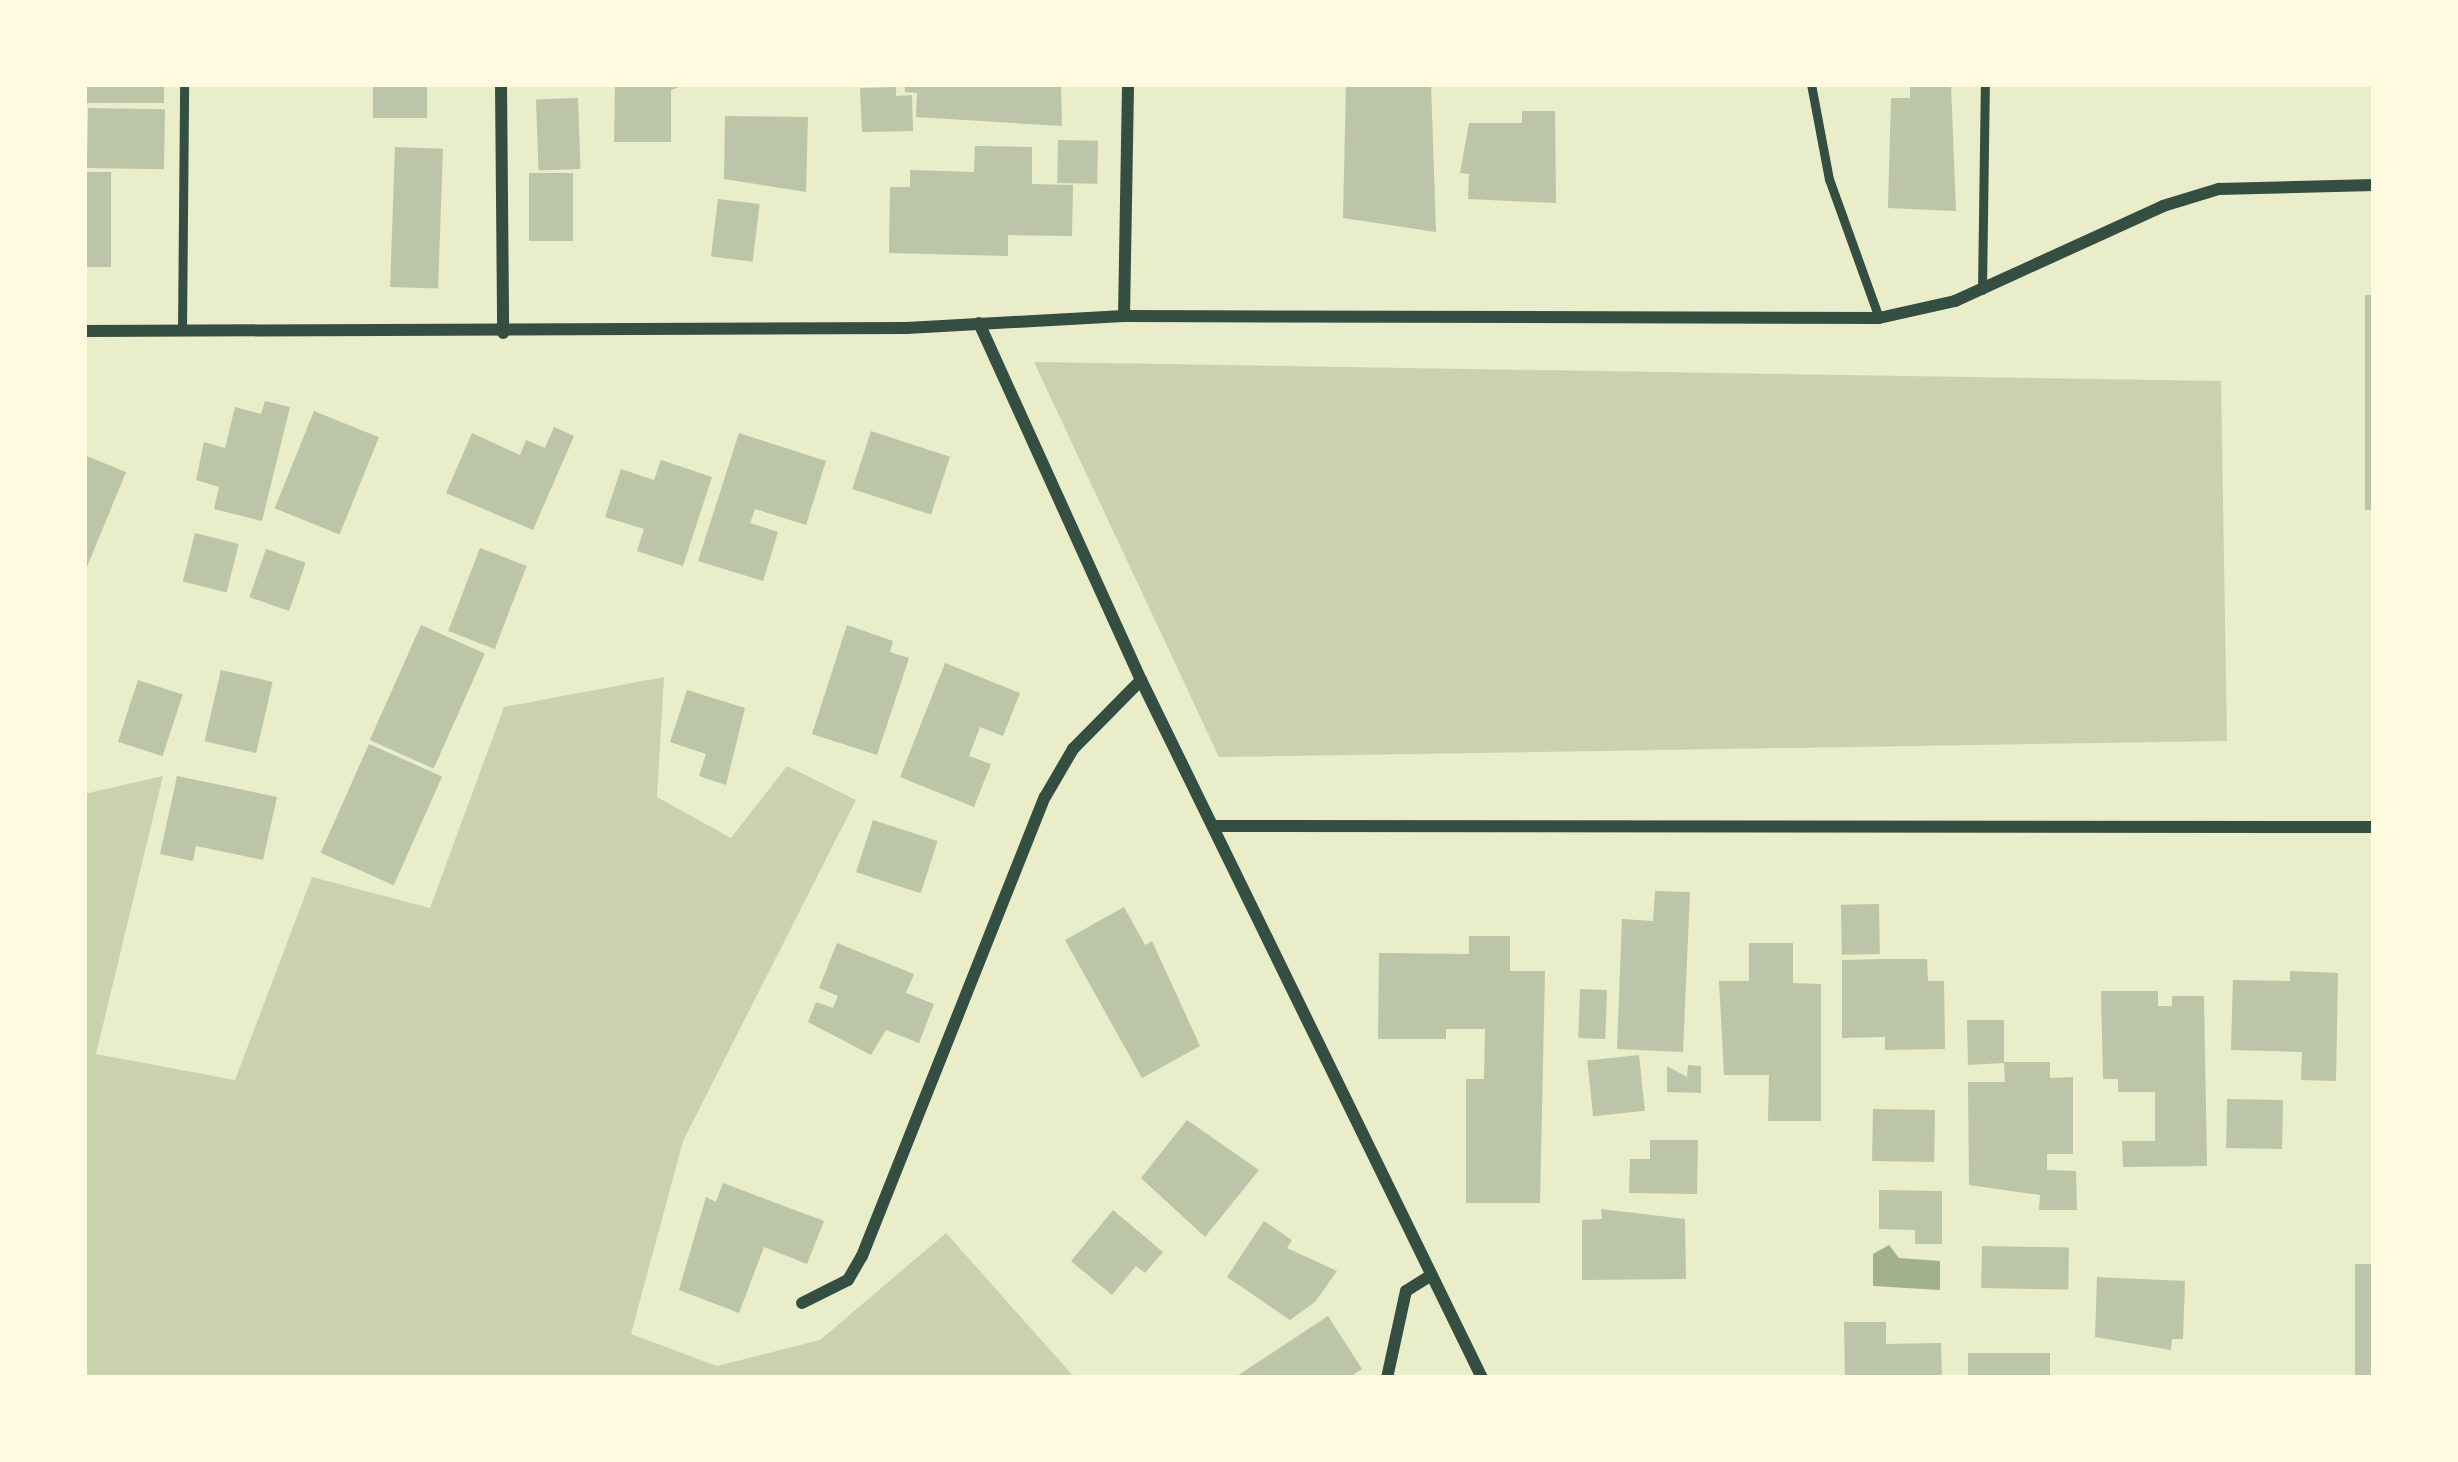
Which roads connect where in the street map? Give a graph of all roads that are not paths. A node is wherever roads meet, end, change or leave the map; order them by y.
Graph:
1 (184, 84) edge
2 (501, 84) edge
3 (1128, 84) edge
4 (1811, 84) edge
5 (1985, 84) edge
6 (2374, 184) edge
7 (1982, 290) junction
8 (1124, 316) junction
9 (1879, 318) junction
10 (979, 323) junction
11 (84, 331) edge
12 (182, 331) junction
13 (503, 333) junction
14 (1141, 680) junction
15 (1213, 826) junction
16 (2374, 826) edge
17 (1430, 1276) junction
18 (802, 1303) dead end
19 (1387, 1378) edge
20 (1482, 1378) edge

1 - 12 lane
2 - 13 street
3 - 8 street
4 - 9 lane
5 - 7 lane
6 - 7 street
7 - 9 street
8 - 9 street
8 - 10 street
10 - 13 street
10 - 14 street
11 - 12 street
12 - 13 street
14 - 15 street
14 - 18 street
15 - 16 street
15 - 17 street
17 - 19 street
17 - 20 street

